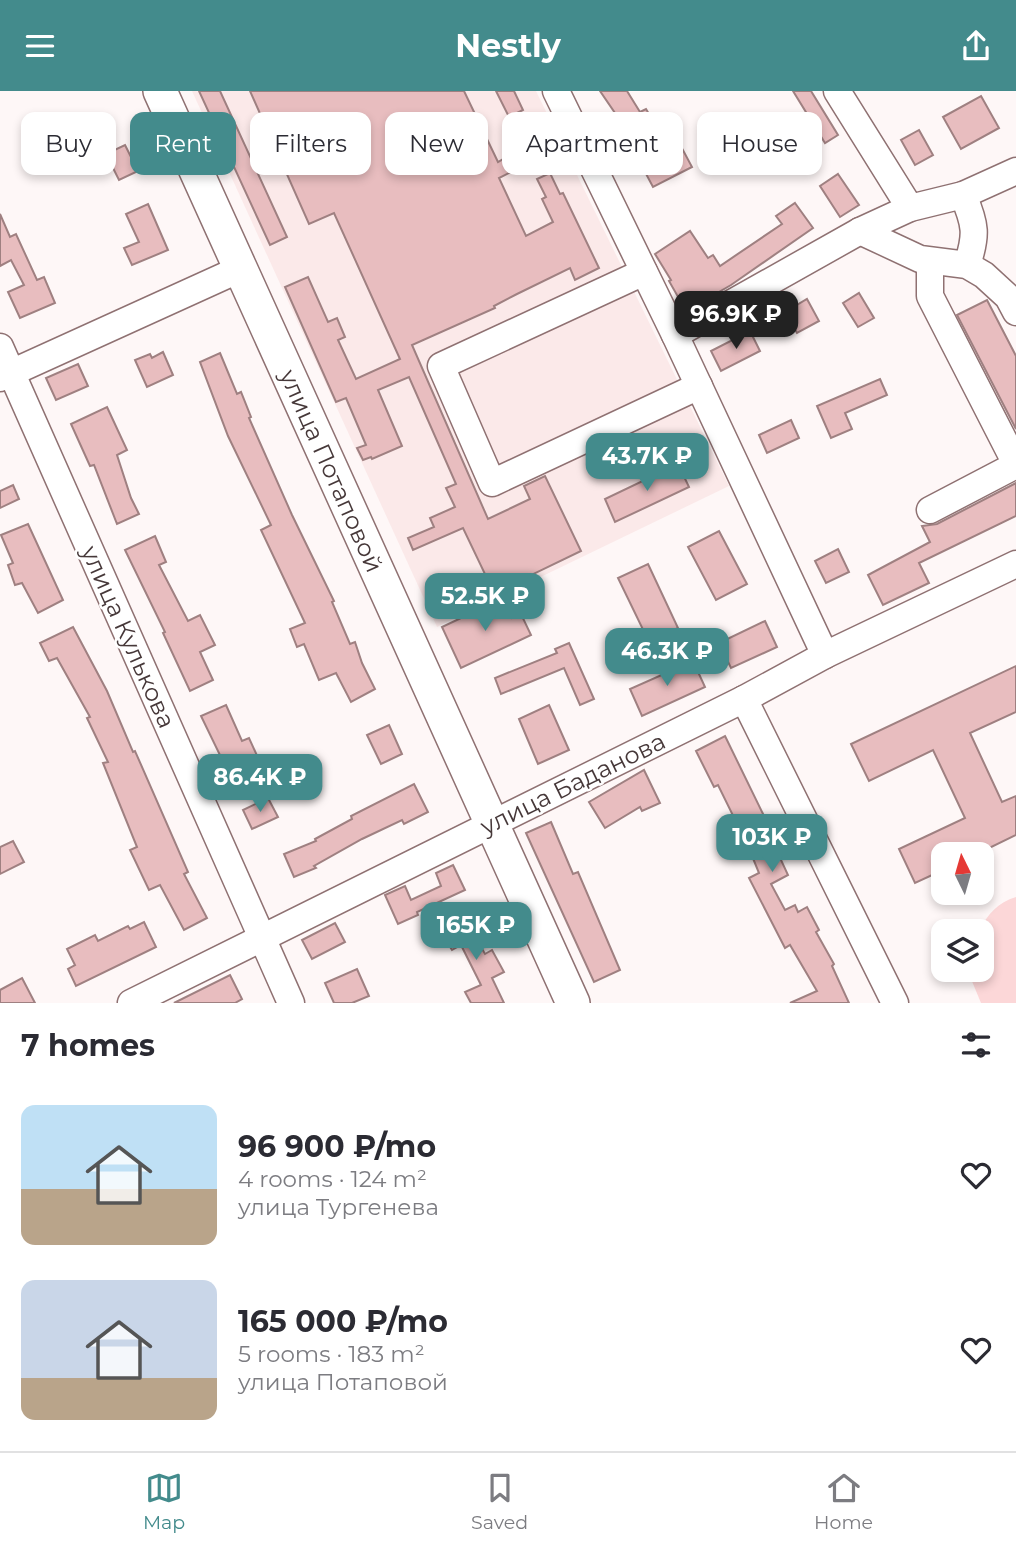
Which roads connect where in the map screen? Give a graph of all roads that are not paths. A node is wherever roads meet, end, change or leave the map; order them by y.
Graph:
1 (160, 91) edge
2 (556, 91) edge
3 (837, 91) edge
4 (1016, 171) edge
5 (963, 195) junction
6 (910, 208) junction
7 (860, 231) junction
8 (930, 261) junction
9 (967, 265) junction
10 (240, 269) junction
11 (644, 272) junction
12 (1016, 312) edge
13 (675, 335) junction
14 (0, 347) edge
15 (6, 376) edge
16 (699, 386) junction
17 (1016, 464) edge
18 (930, 510) dead end
19 (1016, 564) edge
20 (825, 655) junction
21 (744, 699) junction
22 (491, 825) junction
23 (260, 937) junction
24 (131, 1003) edge
25 (291, 1003) edge
26 (573, 1003) edge
27 (895, 1003) edge

1 - 10 main road, улица Потаповой
2 - 11 street
3 - 6 street
4 - 5 street
5 - 6 street
5 - 9 street
6 - 7 street
7 - 8 street
7 - 13 street
8 - 9 street
8 - 17 street
9 - 12 street
10 - 15 street
10 - 22 main road, улица Потаповой
11 - 13 street
11 - 16 street
13 - 16 street
14 - 15 street, улица Кулькова
15 - 23 street, улица Кулькова
16 - 20 street
17 - 18 street
19 - 20 street, улица Баданова
20 - 21 street, улица Баданова
21 - 22 street, улица Баданова
21 - 27 street
22 - 23 street, улица Баданова
22 - 26 main road, улица Потаповой
23 - 24 street, улица Баданова
23 - 25 street, улица Кулькова

